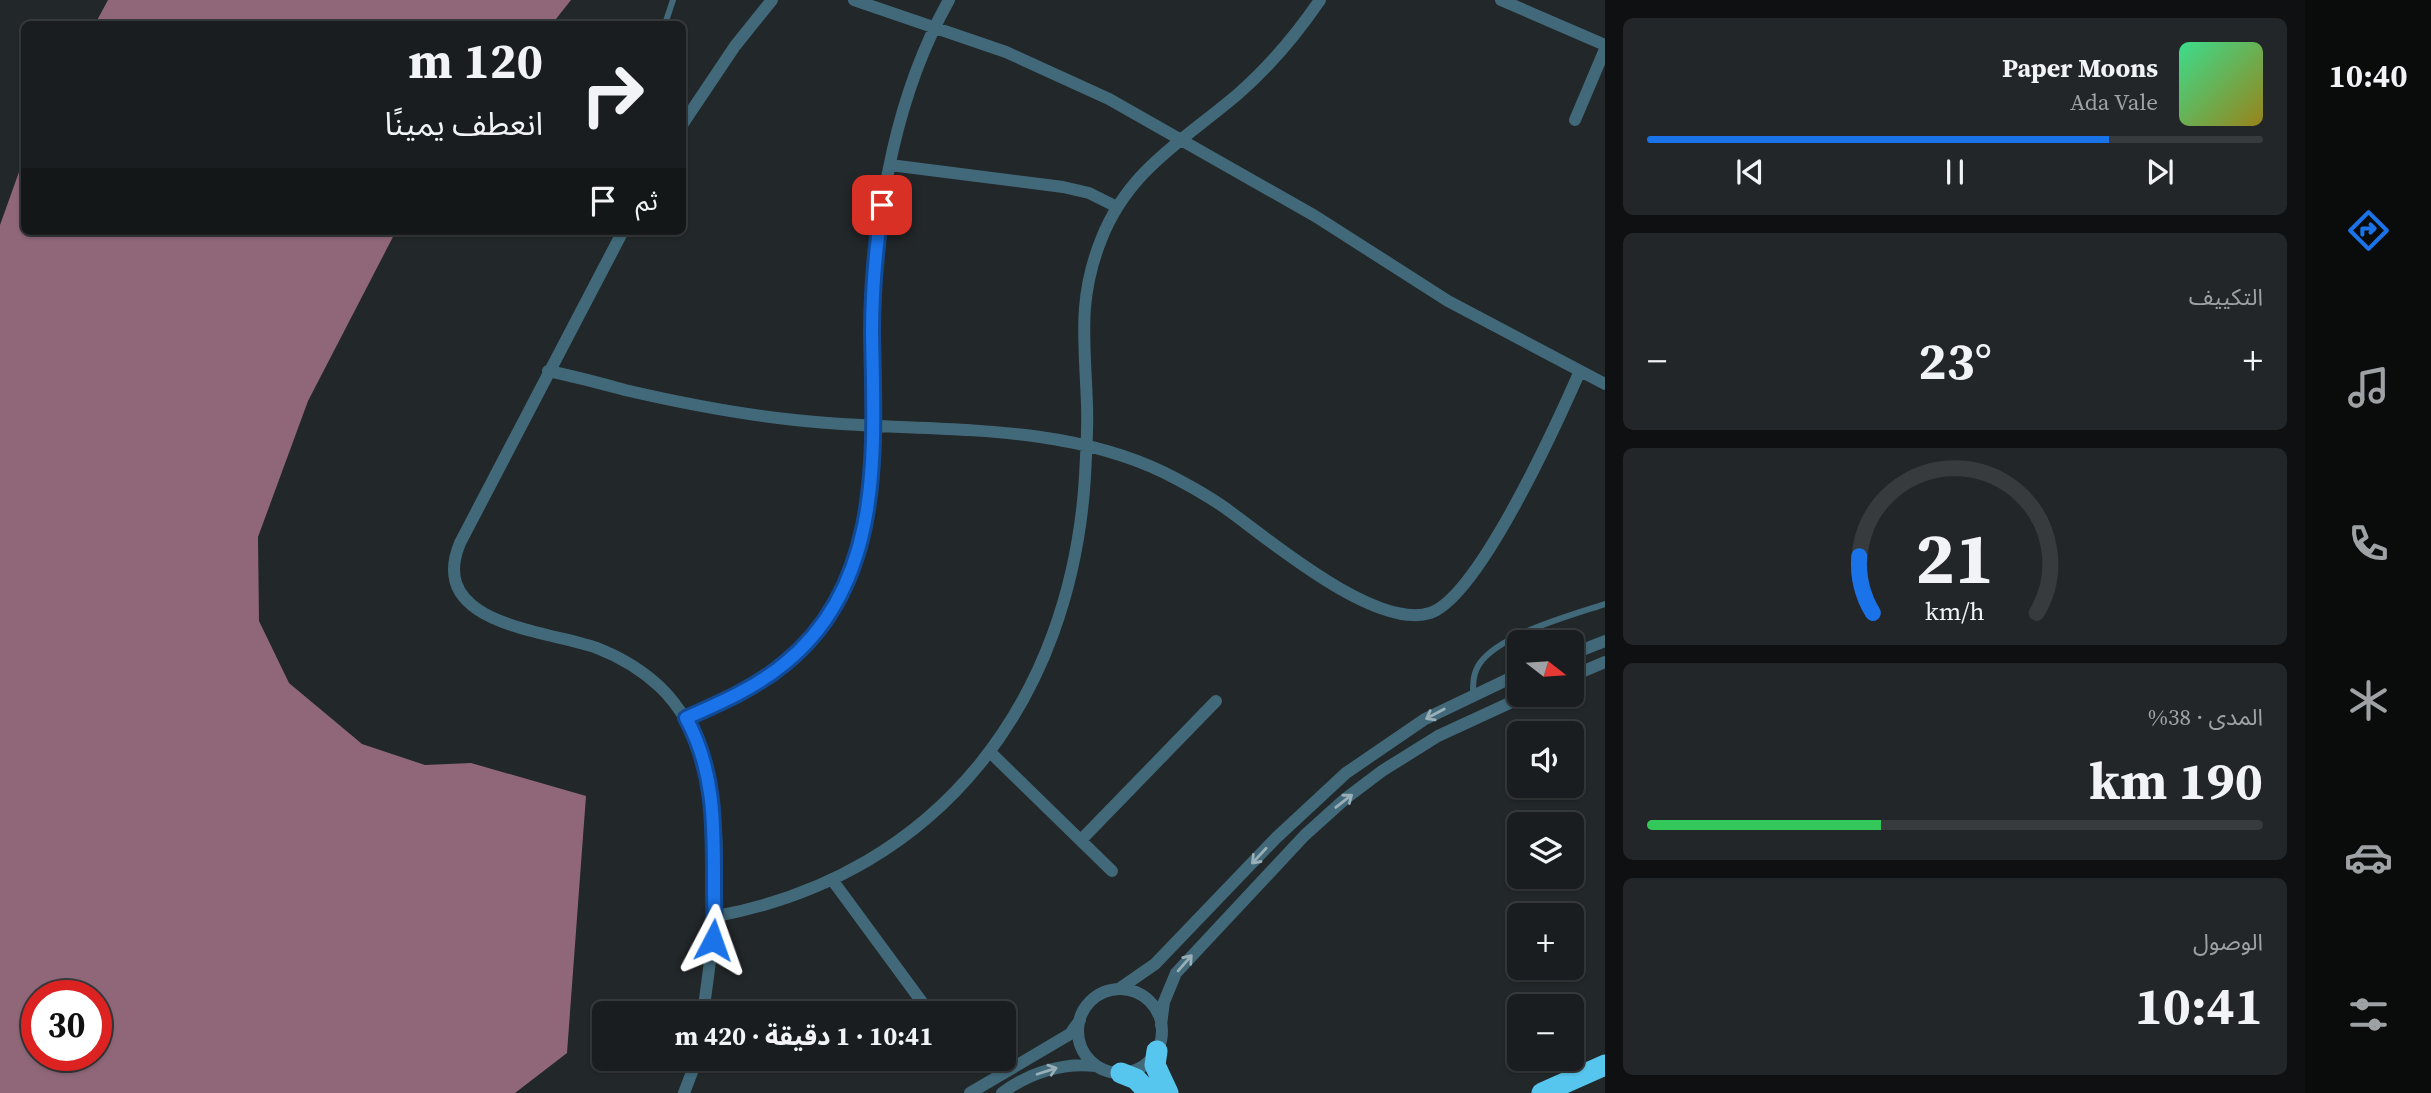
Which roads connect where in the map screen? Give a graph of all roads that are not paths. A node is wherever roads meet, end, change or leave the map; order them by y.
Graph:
1 (673, 0) edge
2 (772, 0) edge
3 (854, 0) edge
4 (949, 0) edge
5 (1320, 0) edge
6 (1502, 0) edge
7 (666, 21) edge
8 (935, 26) junction
9 (1605, 47) edge
10 (686, 117) edge
11 (1575, 120) dead end
12 (1181, 138) junction
13 (890, 165) junction
14 (1117, 207) junction
15 (620, 235) edge
16 (1580, 371) junction
17 (548, 372) junction
18 (1605, 384) edge
19 (873, 426) junction
20 (1086, 446) junction
21 (1605, 604) edge
22 (1605, 641) edge
23 (1584, 649) edge
24 (1605, 662) edge
25 (1584, 671) edge
26 (1507, 679) edge
27 (1473, 694) junction
28 (1216, 701) dead end
29 (1507, 704) edge
30 (686, 718) junction
31 (989, 752) junction
32 (1081, 841) junction
33 (1112, 871) dead end
34 (833, 881) junction
35 (717, 916) junction
36 (1119, 989) junction
37 (705, 1001) edge
38 (921, 1001) edge
39 (1080, 1019) junction
40 (1161, 1025) junction
41 (1157, 1051) junction
42 (1605, 1065) edge
43 (1096, 1066) junction
44 (692, 1071) edge
45 (1121, 1073) junction
46 (684, 1093) edge
47 (970, 1093) edge
48 (1002, 1093) edge
49 (1149, 1093) edge
50 (1168, 1093) edge
51 (1542, 1093) edge

1 - 7 lane
2 - 10 street
3 - 8 street
4 - 8 street
5 - 12 street
6 - 9 street
8 - 12 street
8 - 13 street
9 - 11 street
12 - 14 street
12 - 16 street
13 - 14 street
13 - 19 street
14 - 20 street
15 - 17 street
16 - 18 street
16 - 20 street
17 - 19 street
17 - 30 street
19 - 20 street
19 - 30 street
20 - 31 street
21 - 27 lane
22 - 23 street
24 - 25 street
26 - 27 street
27 -> 36 street
28 - 32 street
40 -> 29 street
30 - 35 street
31 - 32 street
31 - 34 street
32 - 33 street
34 - 35 street
34 - 38 street
35 - 37 street
36 - 39 street
36 - 40 street
39 - 43 street
39 - 47 street
40 - 41 street
41 - 45 street
41 - 50 highway
42 - 51 highway
43 - 45 street
48 -> 43 street
44 - 46 street
45 - 49 highway

